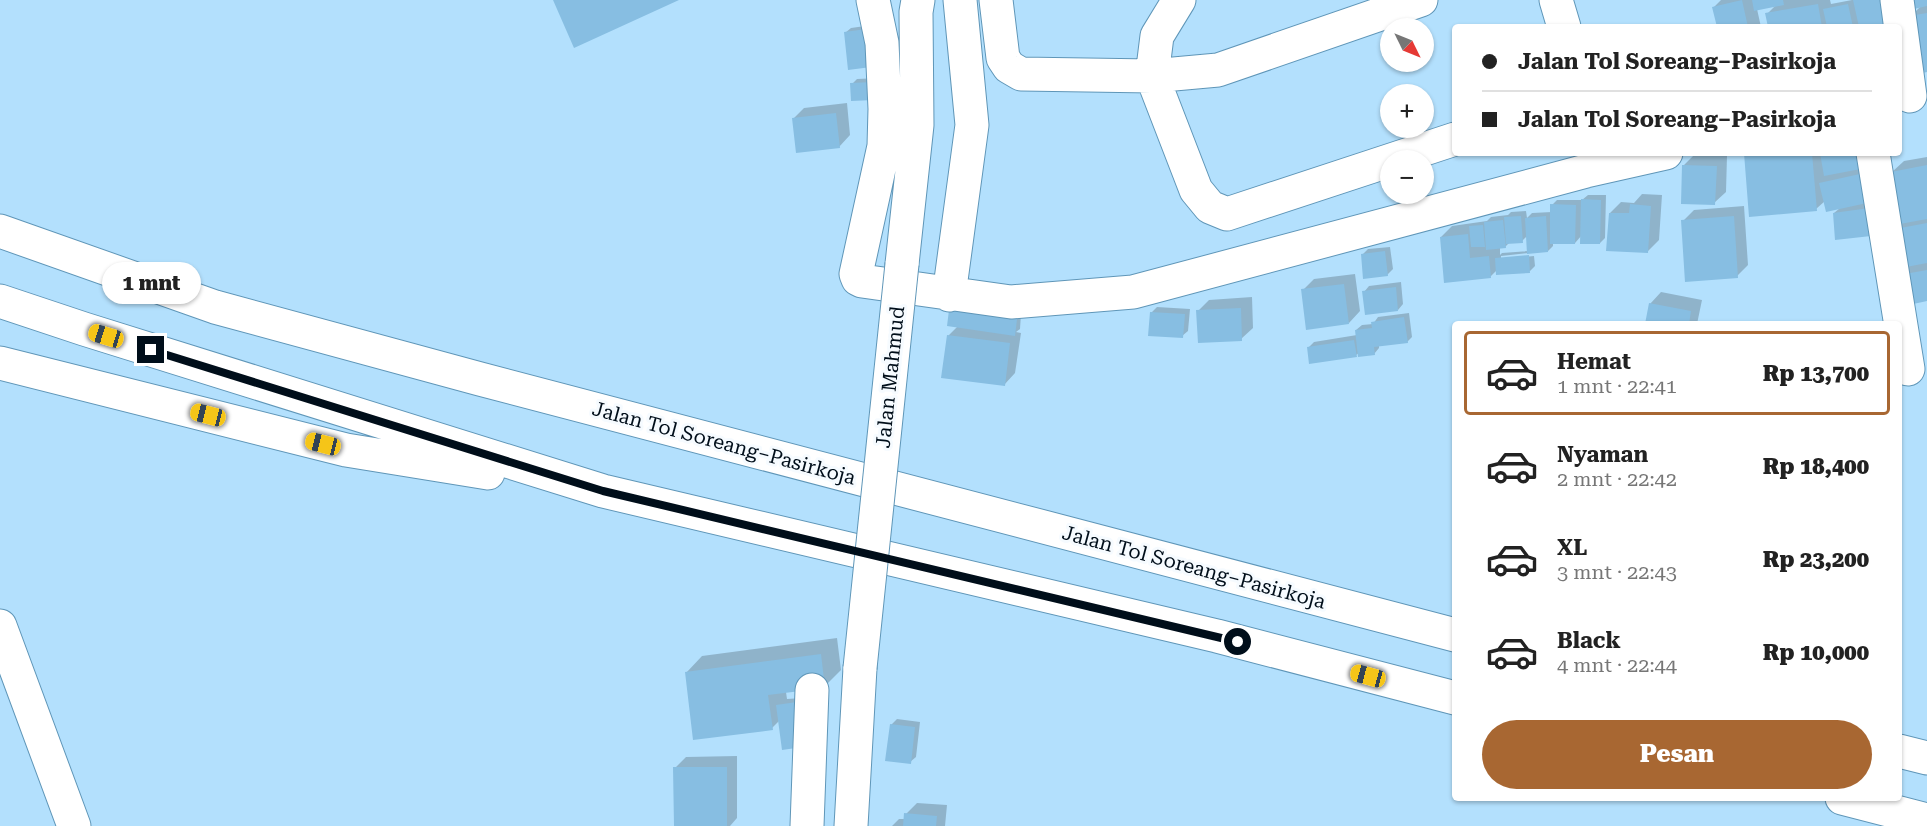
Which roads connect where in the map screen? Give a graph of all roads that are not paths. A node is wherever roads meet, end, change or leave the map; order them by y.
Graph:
1 (873, 0) edge
2 (918, 0) edge
3 (960, 0) edge
4 (996, 0) edge
5 (1179, 0) edge
6 (1421, 0) edge
7 (1556, 0) edge
8 (1897, 0) edge
9 (1563, 24) edge
10 (1901, 24) edge
11 (1902, 32) edge
12 (1152, 76) junction
13 (1912, 95) edge
14 (1452, 140) edge
15 (1653, 156) edge
16 (1873, 156) edge
17 (0, 229) edge
18 (950, 295) junction
19 (0, 301) edge
20 (1900, 321) edge
21 (1902, 332) edge
22 (0, 363) edge
23 (1908, 369) dead end
24 (603, 491) junction
25 (0, 626) edge
26 (1452, 634) edge
27 (812, 690) dead end
28 (1452, 697) edge
29 (1902, 752) edge
30 (1927, 758) edge
31 (1854, 801) edge
32 (1927, 820) edge
33 (74, 826) edge
34 (807, 826) edge
35 (851, 826) edge

1 - 18 main road
2 - 35 main road, Jalan Mahmud, bridge
3 - 18 main road
4 - 12 main road
5 - 12 main road
6 - 12 main road
7 - 9 main road
8 - 10 main road
11 - 13 main road
12 - 14 main road
15 - 18 main road
16 - 20 main road
17 - 26 main road, Jalan Tol Soreang–Pasirkoja
19 - 24 main road
21 - 23 main road
22 - 24 main road
24 - 28 main road
25 - 33 main road
27 - 34 main road
29 - 30 main road
31 - 32 main road

